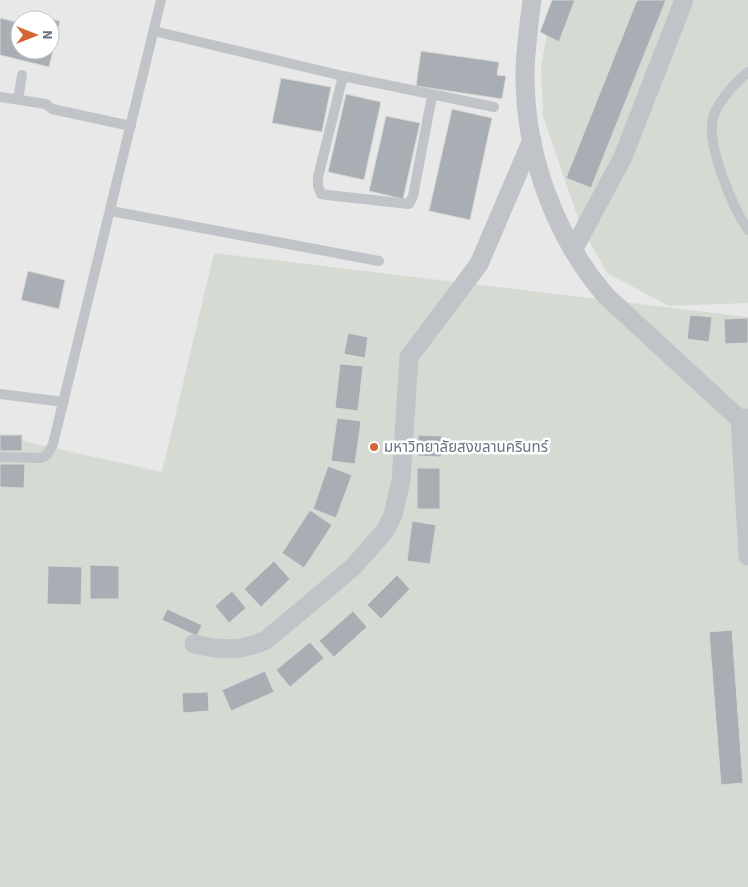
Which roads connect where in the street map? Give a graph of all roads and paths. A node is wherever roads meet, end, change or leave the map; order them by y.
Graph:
1 (161, 0) edge
2 (532, 0) edge
3 (684, 0) edge
4 (154, 30) junction
5 (748, 72) edge
6 (22, 75) dead end
7 (343, 76) junction
8 (432, 96) junction
9 (0, 97) edge
10 (18, 100) junction
11 (494, 107) dead end
12 (131, 126) junction
13 (532, 140) junction
14 (111, 211) junction
15 (748, 230) edge
16 (573, 250) junction
17 (379, 261) dead end
18 (0, 394) edge
19 (64, 402) junction
20 (745, 421) edge
21 (0, 457) edge
22 (748, 556) edge
23 (194, 644) dead end

1 - 4 lane
2 - 13 street
3 - 16 street
4 - 7 lane
4 - 12 lane
5 - 15 lane
6 - 10 lane
7 - 8 lane
7 - 8 lane
8 - 11 lane
9 - 10 lane
10 - 12 lane
12 - 14 lane
13 - 16 street
13 - 23 street
14 - 17 lane
14 - 19 lane
16 - 20 street
18 - 19 lane
19 - 21 lane
20 - 22 street

